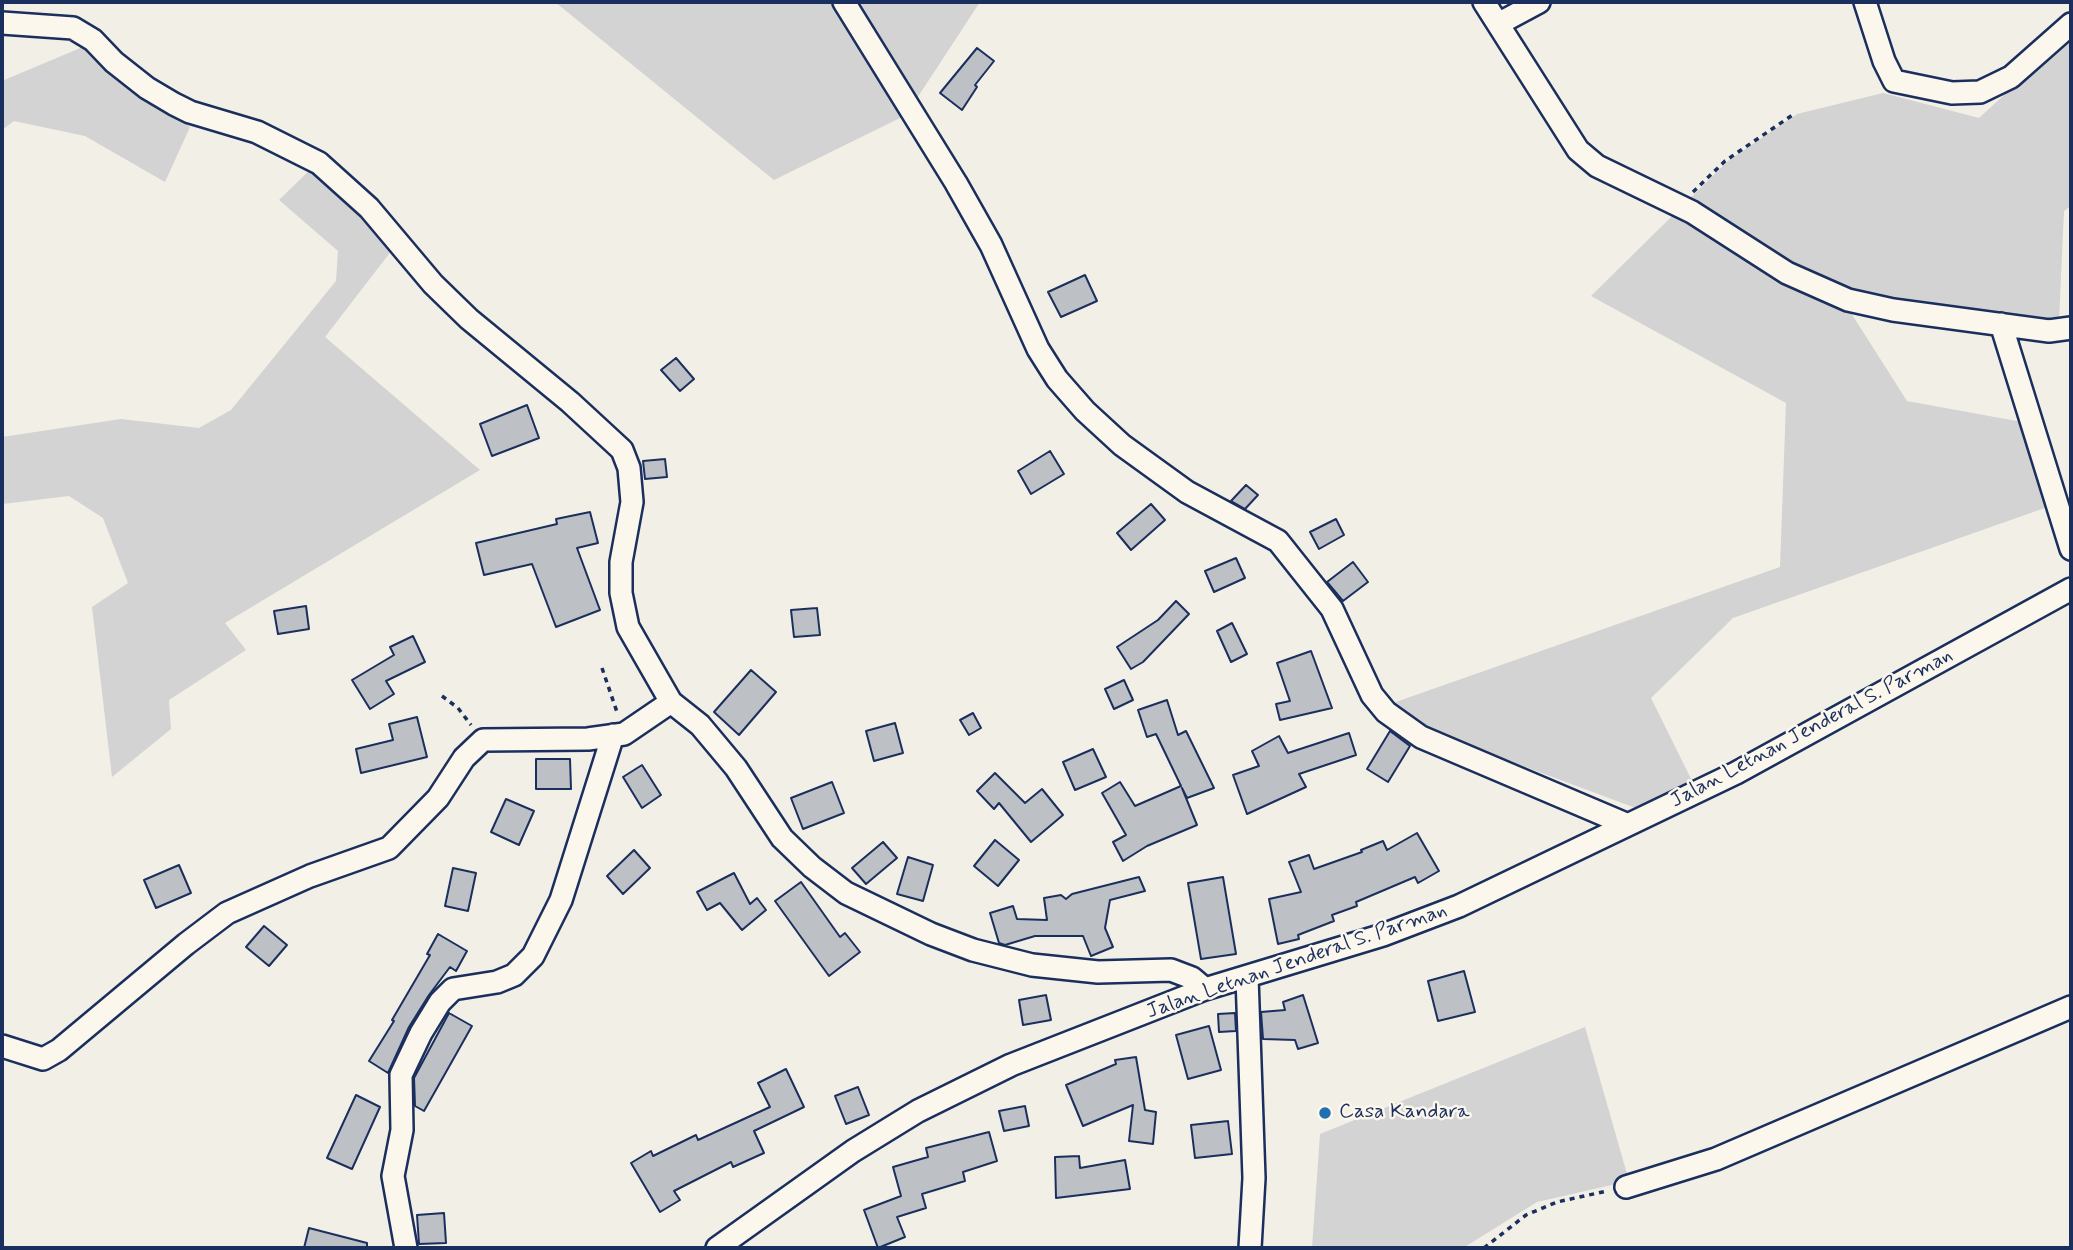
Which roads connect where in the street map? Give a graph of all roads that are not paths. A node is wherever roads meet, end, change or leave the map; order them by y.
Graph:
1 (845, 2) edge
2 (1484, 2) edge
3 (1539, 2) edge
4 (1865, 2) edge
5 (2, 23) edge
6 (1498, 24) junction
7 (2071, 24) edge
8 (2001, 324) junction
9 (2071, 328) edge
10 (2071, 549) edge
11 (2071, 589) edge
12 (671, 702) junction
13 (618, 735) junction
14 (1628, 825) junction
15 (1247, 976) junction
16 (1205, 989) junction
17 (2071, 1007) edge
18 (2, 1046) edge
19 (1626, 1187) road end
20 (406, 1248) edge
21 (717, 1248) edge
22 (1250, 1248) edge

1 - 14 street
2 - 6 street
3 - 6 street
4 - 7 street
5 - 12 street
6 - 8 street
8 - 9 street
8 - 10 street
11 - 14 street, Jalan Letnan Jenderal S. Parman
12 - 13 street
12 - 16 street
13 - 18 street
13 - 20 street
14 - 15 street, Jalan Letnan Jenderal S. Parman
15 - 16 street, Jalan Letnan Jenderal S. Parman
15 - 22 street
16 - 21 street, Jalan Letnan Jenderal S. Parman
17 - 19 street

